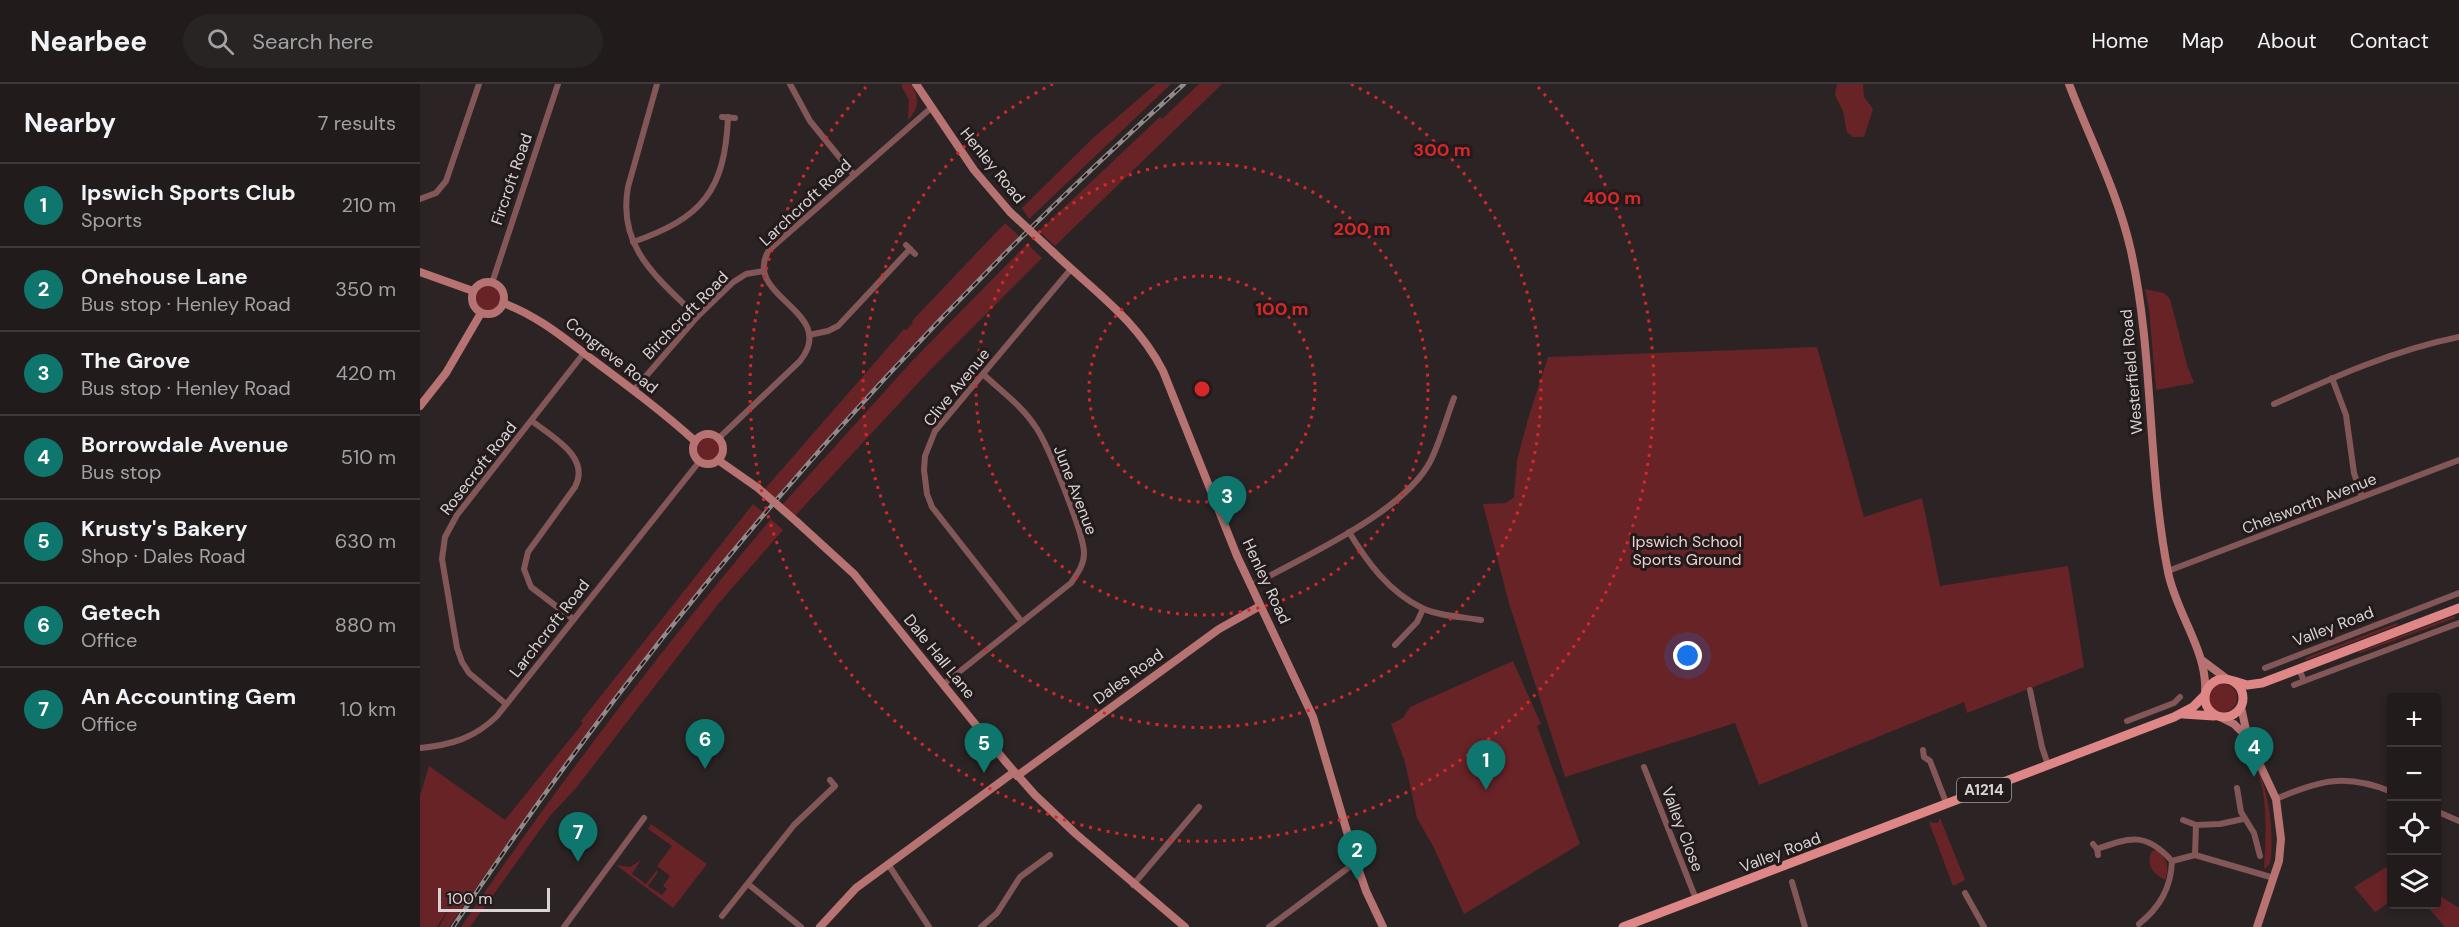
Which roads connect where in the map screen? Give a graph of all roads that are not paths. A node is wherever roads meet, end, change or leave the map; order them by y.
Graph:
1 (479, 84) edge
2 (558, 84) edge
3 (657, 84) edge
4 (790, 84) edge
5 (916, 84) edge
6 (2069, 84) edge
7 (931, 108) junction
8 (728, 117) dead end
9 (854, 175) junction
10 (420, 199) edge
11 (633, 242) junction
12 (910, 250) dead end
13 (1071, 269) junction
14 (764, 271) junction
15 (420, 272) edge
16 (492, 283) junction
17 (473, 291) junction
18 (503, 303) junction
19 (481, 313) junction
20 (697, 317) junction
21 (809, 335) junction
22 (2459, 337) edge
23 (584, 353) junction
24 (983, 374) junction
25 (2332, 378) junction
26 (634, 390) junction
27 (1454, 398) dead end
28 (2274, 404) dead end
29 (420, 406) edge
30 (532, 421) junction
31 (719, 438) junction
32 (695, 441) junction
33 (718, 460) junction
34 (2459, 460) edge
35 (699, 462) junction
36 (2362, 497) junction
37 (1349, 532) junction
38 (2168, 571) junction
39 (1251, 586) junction
40 (2459, 593) edge
41 (1260, 606) junction
42 (1423, 609) junction
43 (2458, 614) edge
44 (2398, 617) junction
45 (573, 619) junction
46 (1481, 620) dead end
47 (1022, 622) junction
48 (2403, 630) junction
49 (1395, 645) dead end
50 (2354, 648) junction
51 (2203, 661) junction
52 (2358, 661) junction
53 (2278, 663) junction
54 (2265, 668) dead end
55 (2299, 669) junction
56 (2283, 675) junction
57 (2231, 680) junction
58 (2304, 681) junction
59 (2262, 683) junction
60 (944, 684) junction
61 (2294, 685) dead end
62 (2030, 690) dead end
63 (2205, 694) junction
64 (2180, 697) dead end
65 (506, 704) junction
66 (2169, 704) junction
67 (2242, 704) junction
68 (2177, 715) junction
69 (2218, 717) junction
70 (2136, 731) junction
71 (2248, 739) junction
72 (420, 748) edge
73 (1916, 759) dead end
74 (2048, 765) junction
75 (1644, 767) dead end
76 (1016, 774) junction
77 (830, 780) dead end
78 (2237, 788) dead end
79 (2387, 791) edge
80 (2276, 799) junction
81 (1947, 805) junction
82 (1199, 807) dead end
83 (2441, 813) edge
84 (644, 819) dead end
85 (2243, 819) junction
86 (2183, 820) dead end
87 (2459, 821) edge
88 (2196, 825) junction
89 (2096, 849) dead end
90 (1050, 855) dead end
91 (2195, 855) junction
92 (2260, 856) dead end
93 (2172, 861) junction
94 (1356, 862) junction
95 (888, 864) junction
96 (2274, 878) junction
97 (1792, 882) dead end
98 (748, 884) junction
99 (1133, 885) junction
100 (1965, 893) dead end
101 (1696, 900) junction
102 (722, 916) dead end
103 (2138, 924) edge
104 (567, 926) edge
105 (801, 927) edge
106 (820, 927) edge
107 (929, 927) edge
108 (981, 927) edge
109 (1185, 927) edge
110 (1269, 927) edge
111 (1383, 927) edge
112 (1623, 927) edge
113 (1805, 927) edge
114 (1984, 927) edge
115 (2257, 927) edge

1 - 10 street
2 - 16 street, Fircroft Road
3 - 11 street
4 - 9 street
5 - 7 street, Henley Road
6 - 38 street, Westerfield Road
7 - 9 street, Larchcroft Road
7 - 13 street, Henley Road, bridge
8 - 11 street
9 - 14 street, Larchcroft Road
11 - 20 street
12 - 21 street
13 - 24 street, Clive Avenue
13 - 39 street, Henley Road
14 - 20 street, Birchcroft Road
14 - 21 street, Larchcroft Road
15 - 17 street
16 - 17 street
16 - 18 street
17 - 19 street
18 - 19 street
18 - 23 street, Congreve Road
19 - 29 street
20 - 26 street, Birchcroft Road
21 - 31 street
22 - 25 street
23 - 26 street, Congreve Road
23 - 30 street, Rosecroft Road
24 - 47 street, Clive Avenue
24 - 47 street, June Avenue
25 - 28 street
25 - 36 street
26 - 32 street, Congreve Road
27 - 37 street
30 - 45 street
30 - 65 street, Rosecroft Road
31 - 32 street
31 - 33 street
32 - 35 street
33 - 35 street
33 - 60 street, Dale Hall Lane, bridge
34 - 36 street, Chelsworth Avenue
35 - 45 street, Larchcroft Road
36 - 38 street, Chelsworth Avenue
37 - 39 street
37 - 42 street
38 - 51 street, Westerfield Road
39 - 41 street, Henley Road
40 - 44 street, Valley Road
41 - 76 street, Dales Road
41 - 94 street, Henley Road
42 - 46 street
42 - 49 street
43 - 48 main road, Valley Road
43 - 52 street, Valley Road
44 - 48 street, Valley Road
44 - 53 street, Valley Road
45 - 65 street, Larchcroft Road
47 - 60 street, June Avenue
48 - 50 main road, Valley Road
50 - 52 street, Valley Road
50 - 55 main road, Valley Road
51 - 57 street, Westerfield Road
51 - 63 street, Westerfield Road
52 - 58 street, Valley Road
53 - 54 street, Valley Road
53 - 56 street, Valley Road
55 - 56 main road, Valley Road
55 - 58 street, Valley Road
56 - 59 main road, Valley Road
57 - 59 main road, Valley Road
57 - 63 main road
57 - 67 main road
58 - 61 street, Valley Road
59 - 67 main road, Valley Road
60 - 76 street, Dale Hall Lane
62 - 74 street
63 - 68 main road, Valley Road / A1214
63 - 69 main road
64 - 66 street
65 - 72 street, Larchcroft Road
66 - 68 street
66 - 70 street
67 - 69 main road
67 - 71 street
68 - 69 main road, Valley Road / A1214
68 - 70 main road, Valley Road / A1214
69 - 71 street
70 - 74 main road, Valley Road / A1214
71 - 80 street
73 - 81 street
74 - 81 main road, Valley Road / A1214
75 - 101 street, Valley Close
76 - 95 street, Dales Road
76 - 99 street, Dale Hall Lane
77 - 98 street
78 - 85 street
79 - 80 street
80 - 96 street
81 - 101 main road, Valley Road / A1214
82 - 99 street
83 - 87 street
84 - 104 street
85 - 88 street
85 - 92 street
86 - 88 street
88 - 91 street
89 - 93 street
90 - 108 street
91 - 93 street
91 - 96 street
93 - 103 street
94 - 110 street
94 - 111 street, Henley Road
95 - 106 street, Dales Road
95 - 107 street
96 - 115 street
97 - 113 street
98 - 102 street
98 - 105 street
99 - 109 street, Dale Hall Lane
100 - 114 street
101 - 112 main road, Valley Road / A1214

